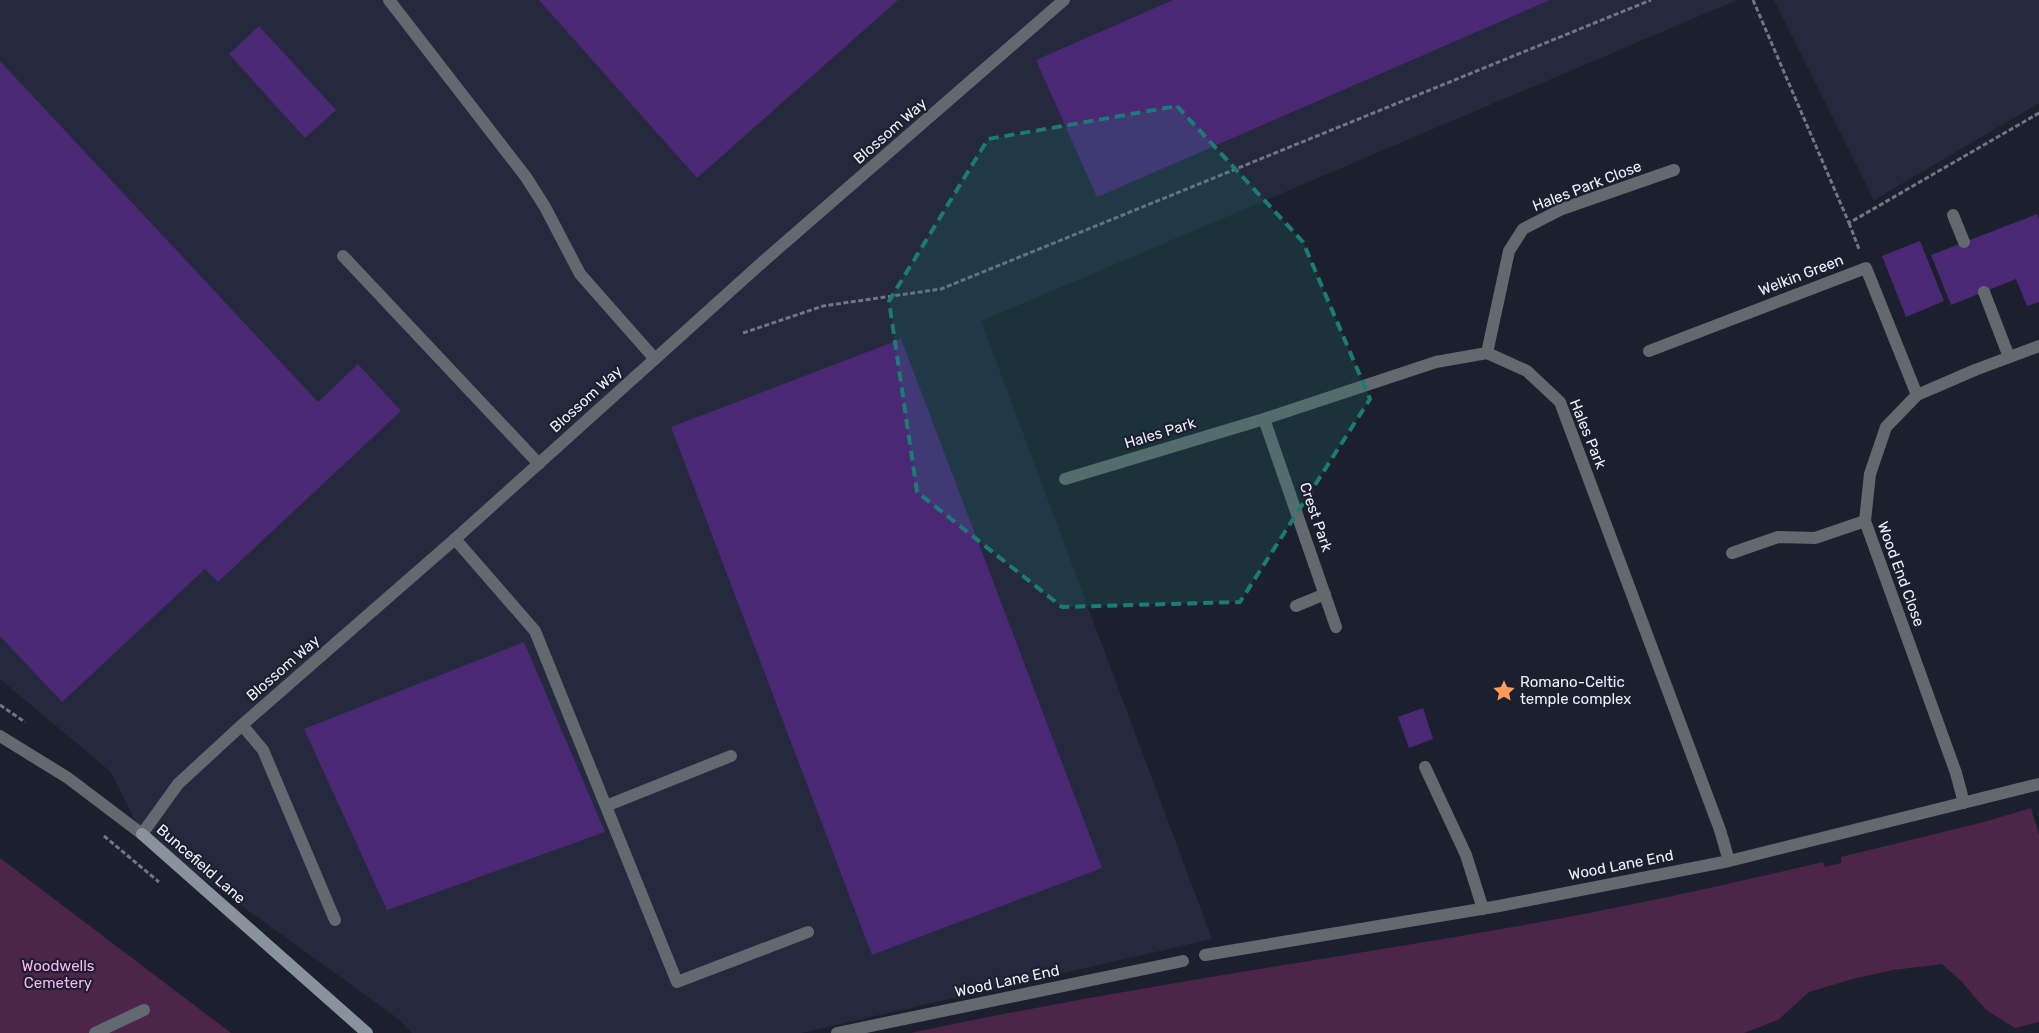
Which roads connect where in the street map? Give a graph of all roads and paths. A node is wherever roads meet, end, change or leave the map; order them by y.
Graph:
1 (389, 0) edge
2 (1651, 0) edge
3 (1754, 0) edge
4 (1058, 2) edge
5 (2039, 113) edge
6 (1674, 170) dead end
7 (1953, 215) dead end
8 (1964, 242) dead end
9 (343, 256) dead end
10 (1984, 292) dead end
11 (743, 333) dead end
12 (2039, 346) edge
13 (1649, 351) dead end
14 (1487, 353) junction
15 (2009, 357) junction
16 (655, 359) junction
17 (1917, 395) junction
18 (1264, 419) junction
19 (539, 464) junction
20 (1065, 479) dead end
21 (1864, 521) junction
22 (455, 539) junction
23 (1732, 553) dead end
24 (1325, 594) junction
25 (1296, 606) dead end
26 (1336, 627) dead end
27 (242, 725) junction
28 (0, 736) edge
29 (731, 756) dead end
30 (1425, 767) dead end
31 (2039, 784) edge
32 (1964, 803) junction
33 (606, 806) junction
34 (142, 834) junction
35 (1729, 861) junction
36 (1483, 909) junction
37 (336, 920) dead end
38 (808, 932) dead end
39 (1205, 955) dead end
40 (1183, 961) dead end
41 (144, 1010) dead end
42 (95, 1033) edge
43 (367, 1033) edge
44 (837, 1033) edge

1 - 16 street
2 - 11 path
3 - 5 path
4 - 16 street, Blossom Way
6 - 14 street, Hales Park Close
7 - 8 street
9 - 19 street
10 - 15 street
12 - 15 street, Wood End Close
13 - 17 street, Welkin Green
14 - 18 street, Hales Park
14 - 35 street, Hales Park
15 - 17 street, Wood End Close
16 - 19 street, Blossom Way
17 - 21 street, Wood End Close
18 - 20 street, Hales Park
18 - 24 street, Crest Park
19 - 22 street, Blossom Way
21 - 23 street
21 - 32 street, Wood End Close
22 - 27 street, Blossom Way
22 - 33 street
24 - 25 street
24 - 26 street, Crest Park
27 - 34 street, Blossom Way
27 - 37 street
28 - 34 street, Buncefield Lane
29 - 33 street
30 - 36 street
31 - 32 street, Wood Lane End
32 - 35 street, Wood Lane End
33 - 38 street
34 - 43 street, Buncefield Lane
35 - 36 street, Wood Lane End
36 - 39 street, Wood Lane End
40 - 44 street, Wood Lane End
41 - 42 street

